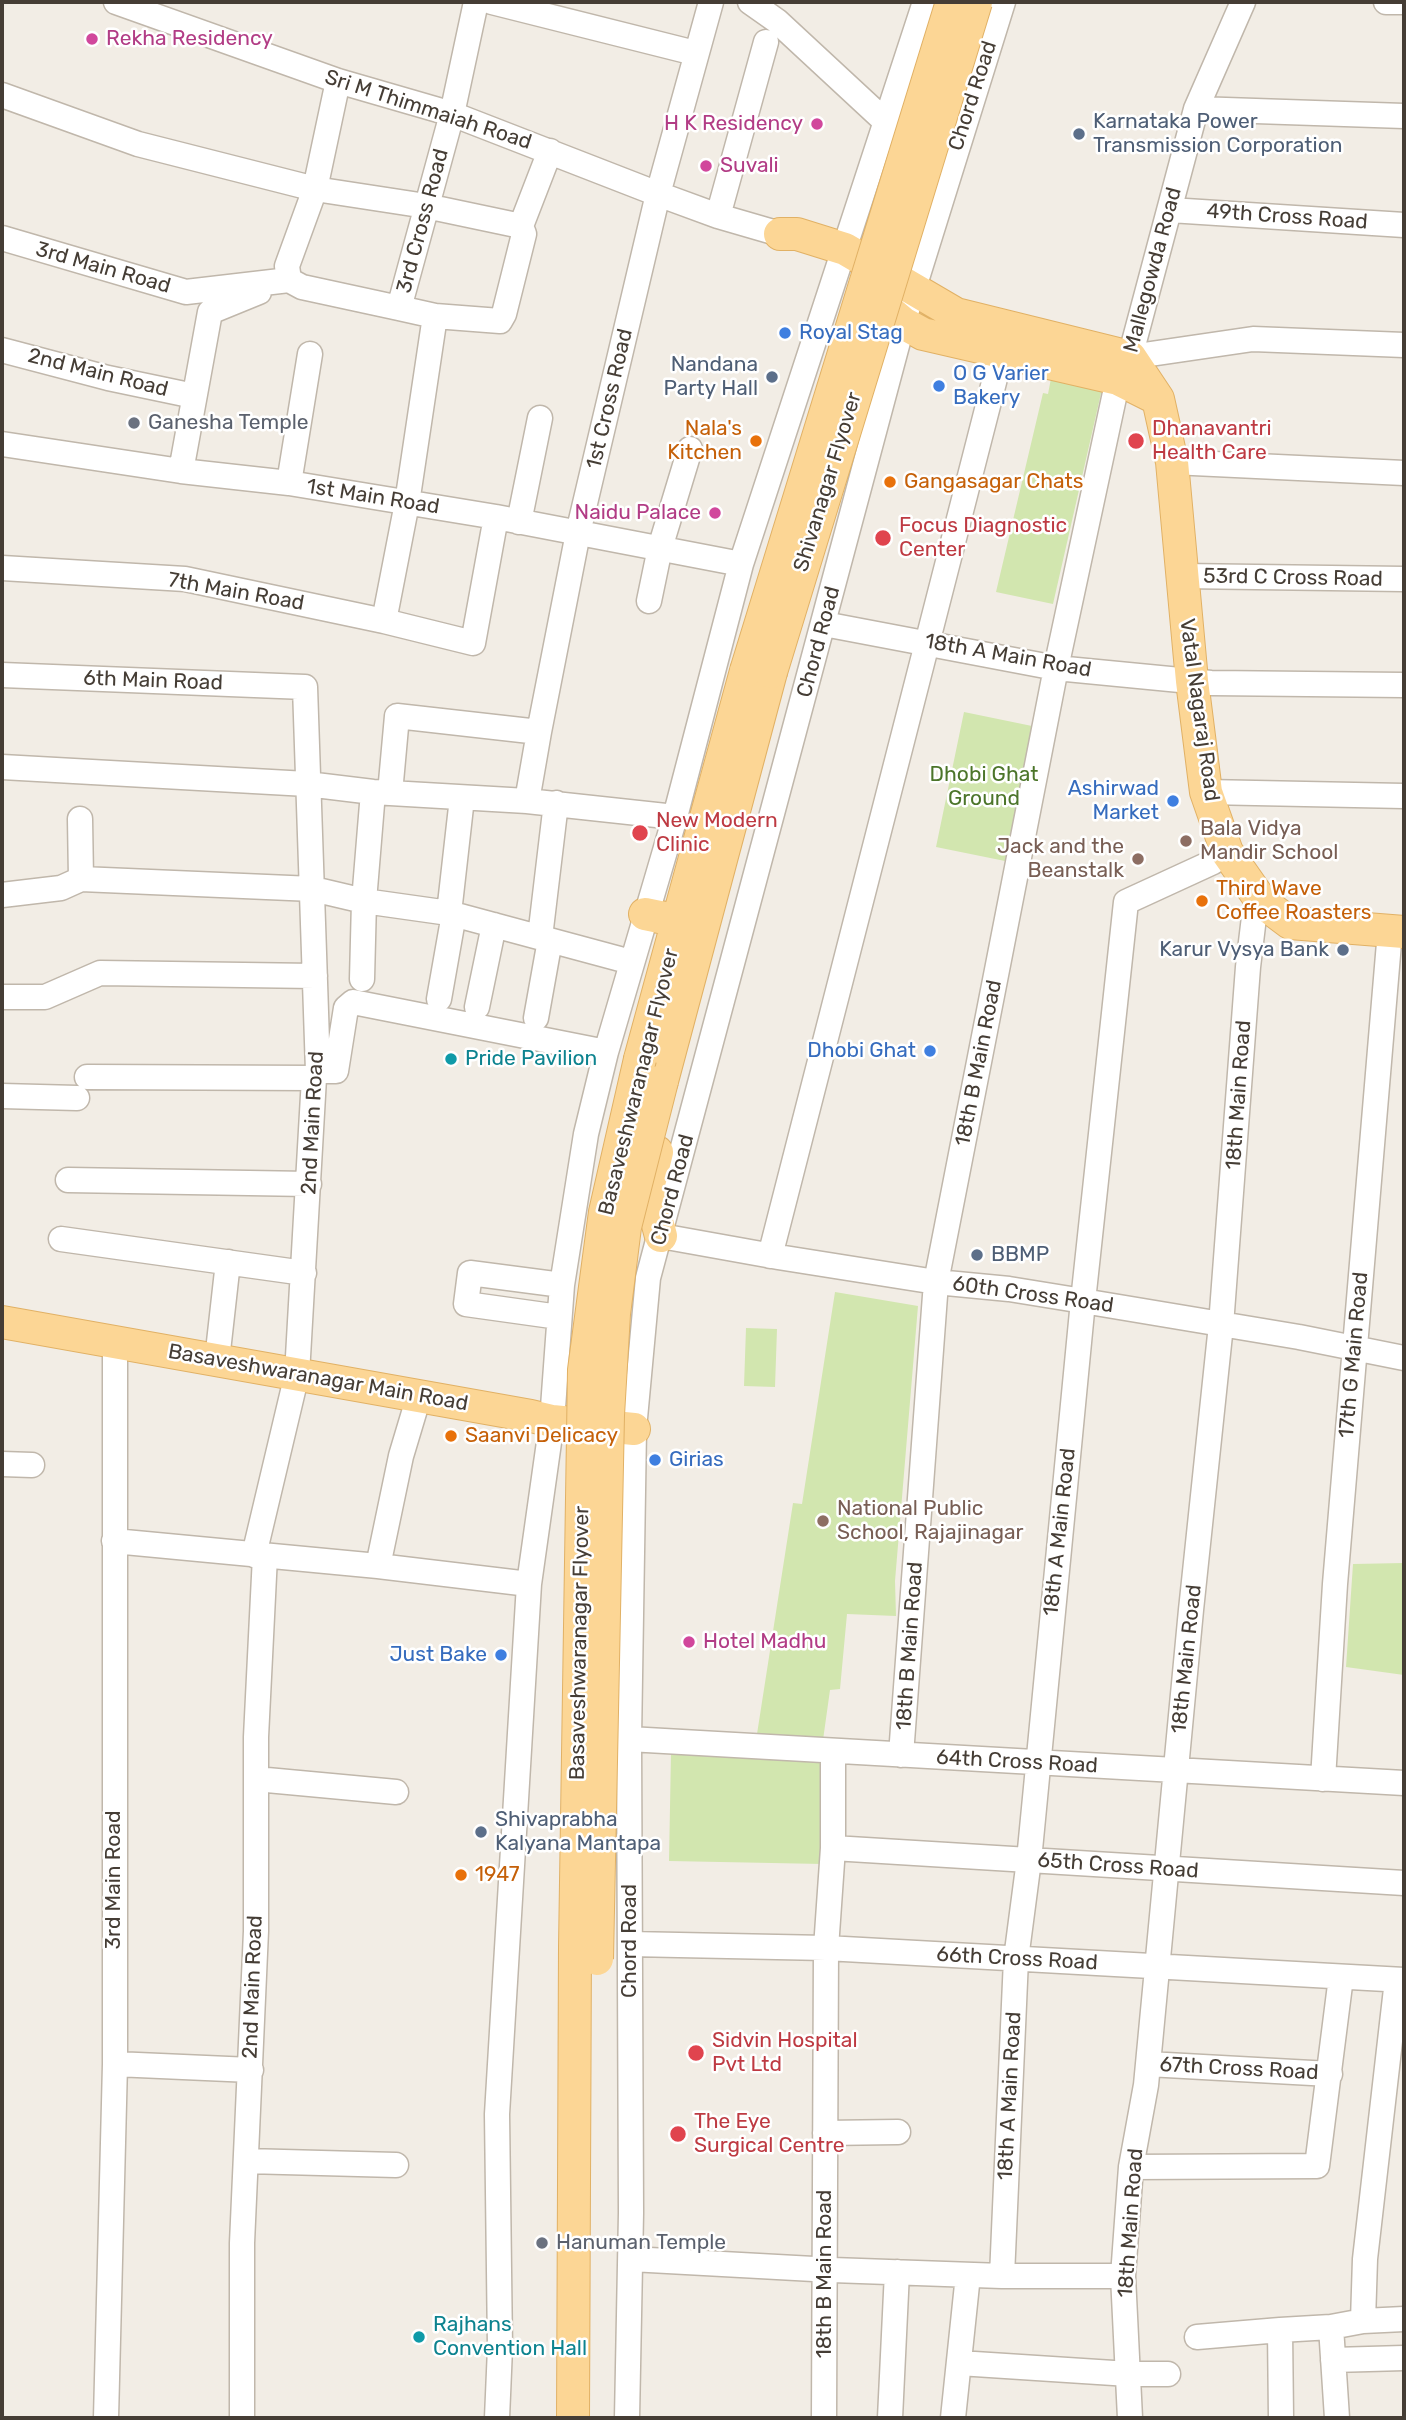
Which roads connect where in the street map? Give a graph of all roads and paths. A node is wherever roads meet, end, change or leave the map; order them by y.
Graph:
1 (116, 2) edge
2 (476, 2) edge
3 (492, 2) edge
4 (711, 2) edge
5 (750, 2) edge
6 (925, 2) edge
7 (952, 2) edge
8 (976, 2) edge
9 (1003, 2) edge
10 (1242, 2) edge
11 (1386, 2) edge
12 (1404, 2) edge
13 (766, 41) dead end
14 (695, 53) junction
15 (338, 80) junction
16 (2, 96) edge
17 (1196, 109) junction
18 (452, 114) junction
19 (1404, 116) edge
20 (887, 123) junction
21 (550, 151) junction
22 (316, 189) junction
23 (658, 194) junction
24 (426, 206) junction
25 (1170, 210) junction
26 (718, 216) junction
27 (1404, 225) edge
28 (521, 226) junction
29 (780, 234) joint
30 (2, 238) edge
31 (841, 259) junction
32 (289, 280) junction
33 (913, 288) junction
34 (399, 308) junction
35 (435, 316) junction
36 (903, 323) junction
37 (1404, 345) edge
38 (2, 350) edge
39 (1002, 351) junction
40 (310, 354) dead end
41 (1124, 368) junction
42 (194, 396) junction
43 (540, 418) dead end
44 (2, 444) edge
45 (690, 449) dead end
46 (1172, 462) junction
47 (181, 471) junction
48 (1404, 473) edge
49 (289, 483) junction
50 (407, 503) junction
51 (508, 520) junction
52 (578, 533) junction
53 (660, 548) junction
54 (741, 564) junction
55 (2, 568) edge
56 (1182, 576) junction
57 (1404, 579) edge
58 (649, 601) dead end
59 (384, 621) junction
60 (824, 624) junction
61 (927, 642) junction
62 (1056, 668) junction
63 (758, 671) junction
64 (2, 675) edge
65 (1192, 681) junction
66 (1404, 685) edge
67 (305, 687) joint
68 (539, 732) junction
69 (2, 767) edge
70 (307, 784) junction
71 (382, 792) junction
72 (1206, 792) junction
73 (1404, 796) edge
74 (462, 798) junction
75 (527, 801) junction
76 (556, 803) junction
77 (675, 817) junction
78 (80, 819) dead end
79 (1227, 852) junction
80 (81, 879) junction
81 (313, 889) junction
82 (2, 895) edge
83 (364, 901) junction
84 (1262, 902) junction
85 (451, 914) junction
86 (645, 914) junction
87 (679, 921) junction
88 (494, 925) junction
89 (1397, 932) edge
90 (545, 938) junction
91 (631, 962) junction
92 (693, 966) junction
93 (315, 976) junction
94 (362, 979) dead end
95 (2, 997) edge
96 (439, 999) dead end
97 (477, 1007) dead end
98 (536, 1017) dead end
99 (606, 1052) junction
100 (316, 1074) junction
101 (2, 1096) edge
102 (68, 1180) dead end
103 (309, 1184) junction
104 (661, 1236) junction
105 (61, 1239) dead end
106 (769, 1256) junction
107 (228, 1262) junction
108 (304, 1273) junction
109 (936, 1282) junction
110 (562, 1285) junction
111 (1083, 1301) junction
112 (559, 1317) junction
113 (2, 1322) edge
114 (1221, 1325) junction
115 (115, 1342) junction
116 (1355, 1348) junction
117 (1404, 1358) edge
118 (217, 1360) junction
119 (298, 1374) junction
120 (419, 1396) junction
121 (551, 1421) junction
122 (634, 1429) junction
123 (2, 1464) edge
124 (32, 1465) dead end
125 (114, 1541) junction
126 (260, 1556) junction
127 (379, 1566) junction
128 (529, 1584) junction
129 (629, 1739) junction
130 (833, 1751) junction
131 (901, 1755) junction
132 (1038, 1763) junction
133 (1176, 1770) junction
134 (256, 1779) junction
135 (1323, 1779) junction
136 (1404, 1783) edge
137 (396, 1792) dead end
138 (833, 1847) junction
139 (1029, 1860) junction
140 (1167, 1868) junction
141 (1404, 1884) edge
142 (630, 1944) junction
143 (825, 1948) junction
144 (1016, 1959) junction
145 (1157, 1967) junction
146 (1341, 1977) junction
147 (1401, 1980) edge
148 (115, 2064) junction
149 (1148, 2064) junction
150 (251, 2070) junction
151 (1330, 2074) junction
152 (898, 2132) dead end
153 (825, 2133) junction
154 (246, 2161) junction
155 (397, 2165) dead end
156 (1131, 2167) junction
157 (631, 2259) junction
158 (825, 2270) junction
159 (897, 2272) junction
160 (968, 2274) junction
161 (1002, 2276) junction
162 (1123, 2276) junction
163 (1404, 2319) edge
164 (1363, 2321) junction
165 (1331, 2327) junction
166 (1280, 2330) junction
167 (1197, 2337) dead end
168 (1404, 2358) edge
169 (1333, 2360) junction
170 (959, 2363) junction
171 (1129, 2374) junction
172 (1168, 2374) dead end
173 (106, 2418) edge
174 (242, 2418) edge
175 (497, 2418) edge
176 (573, 2418) edge
177 (591, 2418) edge
178 (627, 2418) edge
179 (824, 2418) edge
180 (890, 2418) edge
181 (953, 2418) edge
182 (1130, 2418) edge
183 (1281, 2418) edge
184 (1337, 2418) edge

1 - 15 street, Sri M Thimmaiah Road
2 - 18 street, 3rd Cross Road
3 - 14 street
4 - 14 street, 1st Cross Road
5 - 20 street
6 - 20 street
7 - 63 main road, Shivanagar Flyover, bridge
8 - 63 main road, Shivanagar Flyover, bridge
9 - 33 street, Chord Road
10 - 17 street, Mallegowda Road
11 - 12 street
13 - 26 street
14 - 23 street, 1st Cross Road
15 - 18 street, Sri M Thimmaiah Road
15 - 22 street
16 - 22 street
17 - 19 street
17 - 25 street, Mallegowda Road
18 - 21 street, Sri M Thimmaiah Road
18 - 24 street, 3rd Cross Road
20 - 31 street
21 - 23 street, Sri M Thimmaiah Road
21 - 28 street
22 - 24 street
22 - 32 street
23 - 26 street, Sri M Thimmaiah Road
23 - 52 street, 1st Cross Road
24 - 28 street
24 - 34 street, 3rd Cross Road
25 - 27 street, 49th Cross Road
25 - 41 street, Mallegowda Road
26 - 29 street, Sri M Thimmaiah Road
28 - 35 street
29 - 31 main road, Sri M Thimmaiah Road
30 - 32 street, 3rd Main Road
31 - 33 main road
31 - 36 main road
31 - 54 street
32 - 34 street
32 - 42 street
33 - 36 street, Chord Road
33 - 41 main road
34 - 35 street, 3rd Cross Road
35 - 50 street, 3rd Cross Road
36 - 39 main road
36 - 60 street, Chord Road
37 - 41 street
38 - 42 street, 2nd Main Road
39 - 41 main road
39 - 61 street
40 - 49 street
41 - 46 main road, Vatal Nagaraj Road
41 - 62 street, 18th B Main Road
42 - 47 street
43 - 51 street
44 - 47 street, 1st Main Road
45 - 53 street
46 - 48 street
46 - 56 main road, Vatal Nagaraj Road
47 - 49 street, 1st Main Road
49 - 50 street, 1st Main Road
50 - 51 street, 1st Main Road
50 - 59 street, 3rd Cross Road
51 - 52 street, 1st Main Road
51 - 59 street, 7th Main Road
52 - 53 street, 1st Main Road
52 - 68 street, 1st Cross Road
53 - 54 street, 1st Main Road
53 - 58 street
54 - 77 street
55 - 59 street, 7th Main Road
56 - 57 street, 53rd C Cross Road
56 - 65 main road, Vatal Nagaraj Road
60 - 61 street, 18th A Main Road
60 - 104 street, Chord Road
61 - 62 street, 18th A Main Road
61 - 106 street
62 - 65 street, 18th A Main Road
62 - 109 street, 18th B Main Road
63 - 87 main road, Shivanagar Flyover
63 - 92 main road, Shivanagar Flyover
64 - 67 street, 6th Main Road
65 - 66 street, 18th A Main Road
65 - 72 main road, Vatal Nagaraj Road
67 - 70 street, 2nd Main Road
68 - 71 street
68 - 75 street, 1st Cross Road
69 - 70 street
70 - 71 street
70 - 81 street, 2nd Main Road
71 - 74 street
71 - 83 street
72 - 73 street
72 - 79 main road, Vatal Nagaraj Road
74 - 75 street
74 - 85 street
75 - 76 street
76 - 77 street
76 - 90 street
77 - 86 street
78 - 80 street
79 - 84 main road, Vatal Nagaraj Road
79 - 111 street, 18th A Main Road
80 - 81 street
80 - 82 street
81 - 83 street
81 - 93 street, 2nd Main Road
83 - 85 street
83 - 94 street
84 - 89 main road, Vatal Nagaraj Road
84 - 114 street, 18th Main Road
85 - 88 street
85 - 96 street
86 - 87 main road
86 - 91 street
87 - 176 main road, Basaveshwaranagar Flyover, bridge
88 - 90 street
88 - 97 street
89 - 116 street, 17th G Main Road
90 - 91 street
90 - 98 street
91 - 99 street
92 - 104 main road
92 - 177 main road, Basaveshwaranagar Flyover, bridge
93 - 95 street
93 - 100 street, 2nd Main Road
99 - 100 street
99 - 110 street
100 - 101 street
100 - 103 street, 2nd Main Road
102 - 103 street
103 - 108 street, 2nd Main Road
104 - 106 street, 60th Cross Road
104 - 122 street, Chord Road
105 - 107 street
106 - 109 street, 60th Cross Road
107 - 108 street
107 - 118 street
108 - 119 street, 2nd Main Road
109 - 111 street, 60th Cross Road
109 - 131 street, 18th B Main Road
110 - 112 street
110 - 112 street
111 - 114 street, 60th Cross Road
111 - 132 street, 18th A Main Road
112 - 121 street
113 - 115 main road, Basaveshwaranagar Main Road
114 - 116 street, 60th Cross Road
114 - 133 street, 18th Main Road
115 - 118 main road, Basaveshwaranagar Main Road
115 - 125 street, 3rd Main Road
116 - 117 street, 60th Cross Road
116 - 135 street, 17th G Main Road
118 - 119 main road, Basaveshwaranagar Main Road
119 - 120 main road, Basaveshwaranagar Main Road
119 - 126 street, 2nd Main Road
120 - 121 main road, Basaveshwaranagar Main Road
120 - 127 street
121 - 122 main road, Basaveshwaranagar Main Road
121 - 128 street
122 - 129 street, Chord Road
123 - 124 street
125 - 126 street
125 - 148 street, 3rd Main Road
126 - 127 street
126 - 134 street, 2nd Main Road
127 - 128 street
128 - 175 street
129 - 130 street, 64th Cross Road
129 - 142 street, Chord Road
130 - 131 street, 64th Cross Road
130 - 138 street, 18th B Main Road
131 - 132 street, 64th Cross Road
132 - 133 street, 64th Cross Road
132 - 139 street, 18th A Main Road
133 - 135 street, 64th Cross Road
133 - 140 street, 18th Main Road
134 - 137 street
134 - 150 street, 2nd Main Road
135 - 136 street, 64th Cross Road
138 - 139 street, 65th Cross Road
138 - 143 street, 18th B Main Road
139 - 140 street, 65th Cross Road
139 - 144 street, 18th A Main Road
140 - 141 street, 65th Cross Road
140 - 145 street, 18th Main Road
142 - 143 street, 66th Cross Road
142 - 157 street, Chord Road
143 - 144 street, 66th Cross Road
143 - 153 street, 18th B Main Road
144 - 145 street, 66th Cross Road
144 - 161 street, 18th A Main Road
145 - 146 street, 66th Cross Road
145 - 149 street, 18th Main Road
146 - 147 street, 66th Cross Road
146 - 151 street
147 - 164 street
148 - 150 street
148 - 173 street, 3rd Main Road
149 - 151 street, 67th Cross Road
149 - 156 street, 18th Main Road
150 - 154 street, 2nd Main Road
151 - 156 street
152 - 153 street
153 - 158 street, 18th B Main Road
154 - 155 street
154 - 174 street, 2nd Main Road
156 - 162 street, 18th Main Road
157 - 158 street
157 - 178 street, Chord Road
158 - 159 street
158 - 179 street, 18th B Main Road
159 - 160 street
159 - 180 street
160 - 161 street
160 - 170 street
161 - 162 street
162 - 171 street, 18th Main Road
163 - 164 street
164 - 165 street
165 - 166 street
165 - 169 street
166 - 167 street
166 - 183 street
168 - 169 street
169 - 184 street
170 - 171 street
170 - 181 street
171 - 172 street
171 - 182 street, 18th Main Road

